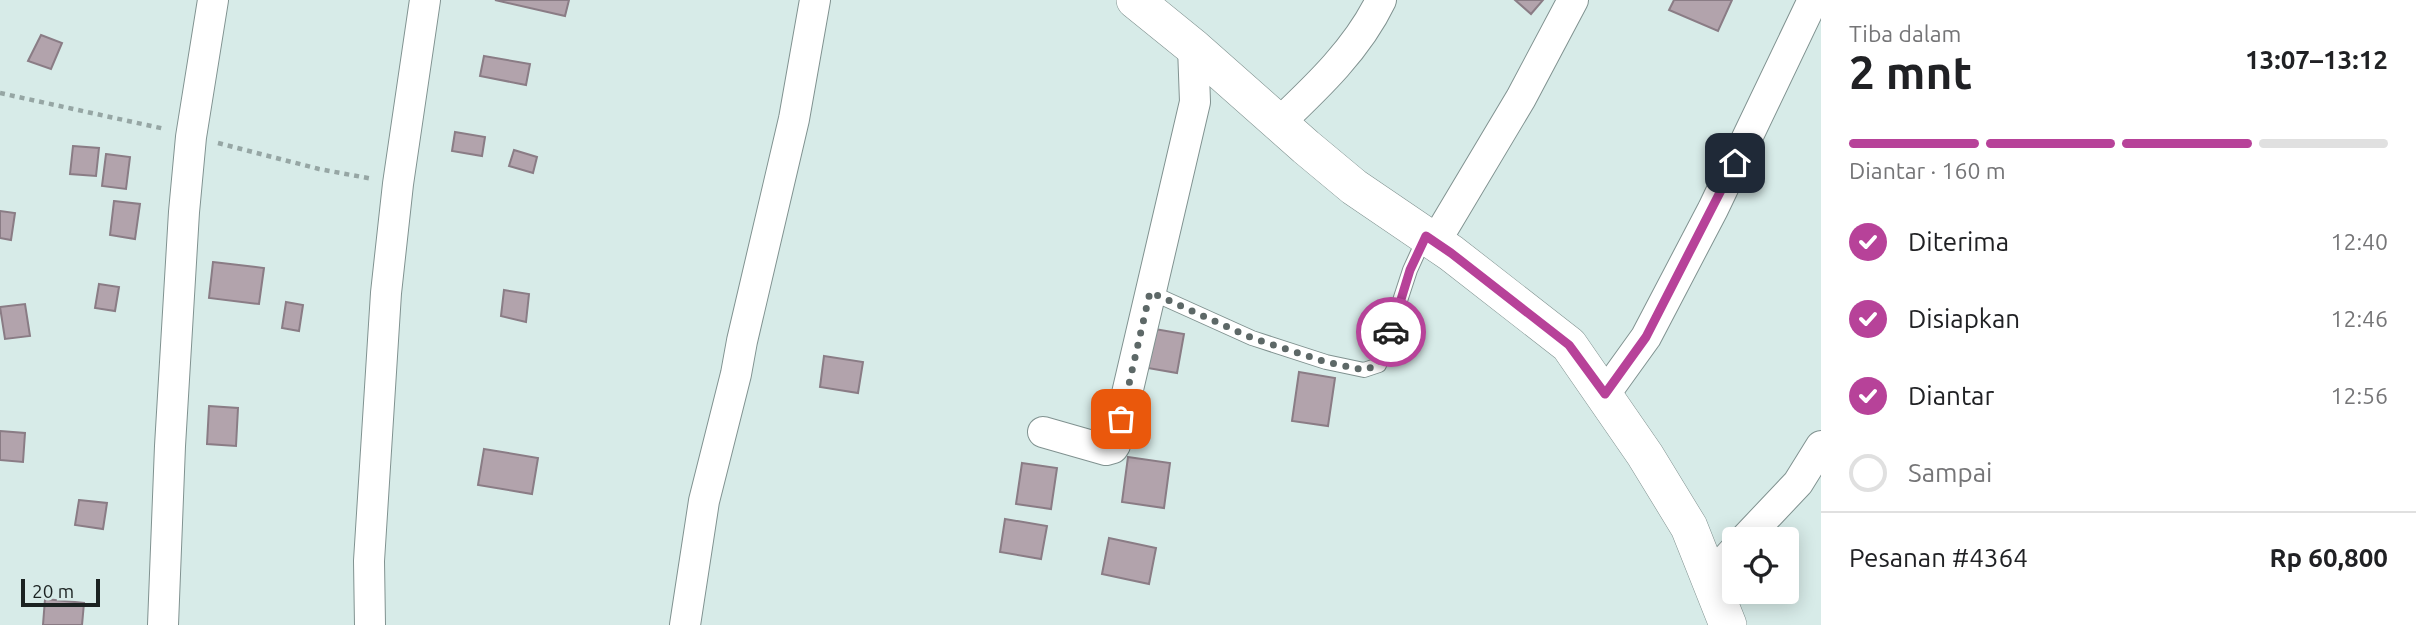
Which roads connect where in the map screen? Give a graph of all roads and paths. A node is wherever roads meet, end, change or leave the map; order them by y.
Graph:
1 (213, 0) edge
2 (425, 0) edge
3 (815, 0) edge
4 (1135, 0) edge
5 (1381, 0) edge
6 (1573, 0) edge
7 (1813, 0) edge
8 (1193, 47) junction
9 (0, 93) edge
10 (1280, 122) junction
11 (191, 137) junction
12 (398, 184) junction
13 (1430, 239) junction
14 (1150, 292) junction
15 (1605, 394) junction
16 (1044, 432) dead end
17 (1821, 446) edge
18 (1756, 527) edge
19 (1722, 564) edge
20 (1726, 604) edge
21 (163, 625) edge
22 (370, 625) edge
23 (685, 625) edge
24 (1728, 625) edge

1 - 11 street
2 - 12 street
3 - 23 street
4 - 8 street
5 - 10 street
6 - 13 street
7 - 15 street
8 - 10 street
8 - 14 street
9 - 11 path
10 - 13 street
11 - 12 path
11 - 21 street
12 - 22 street
13 - 14 lane
13 - 15 street
14 - 16 street
15 - 19 street
17 - 18 street
20 - 24 street

